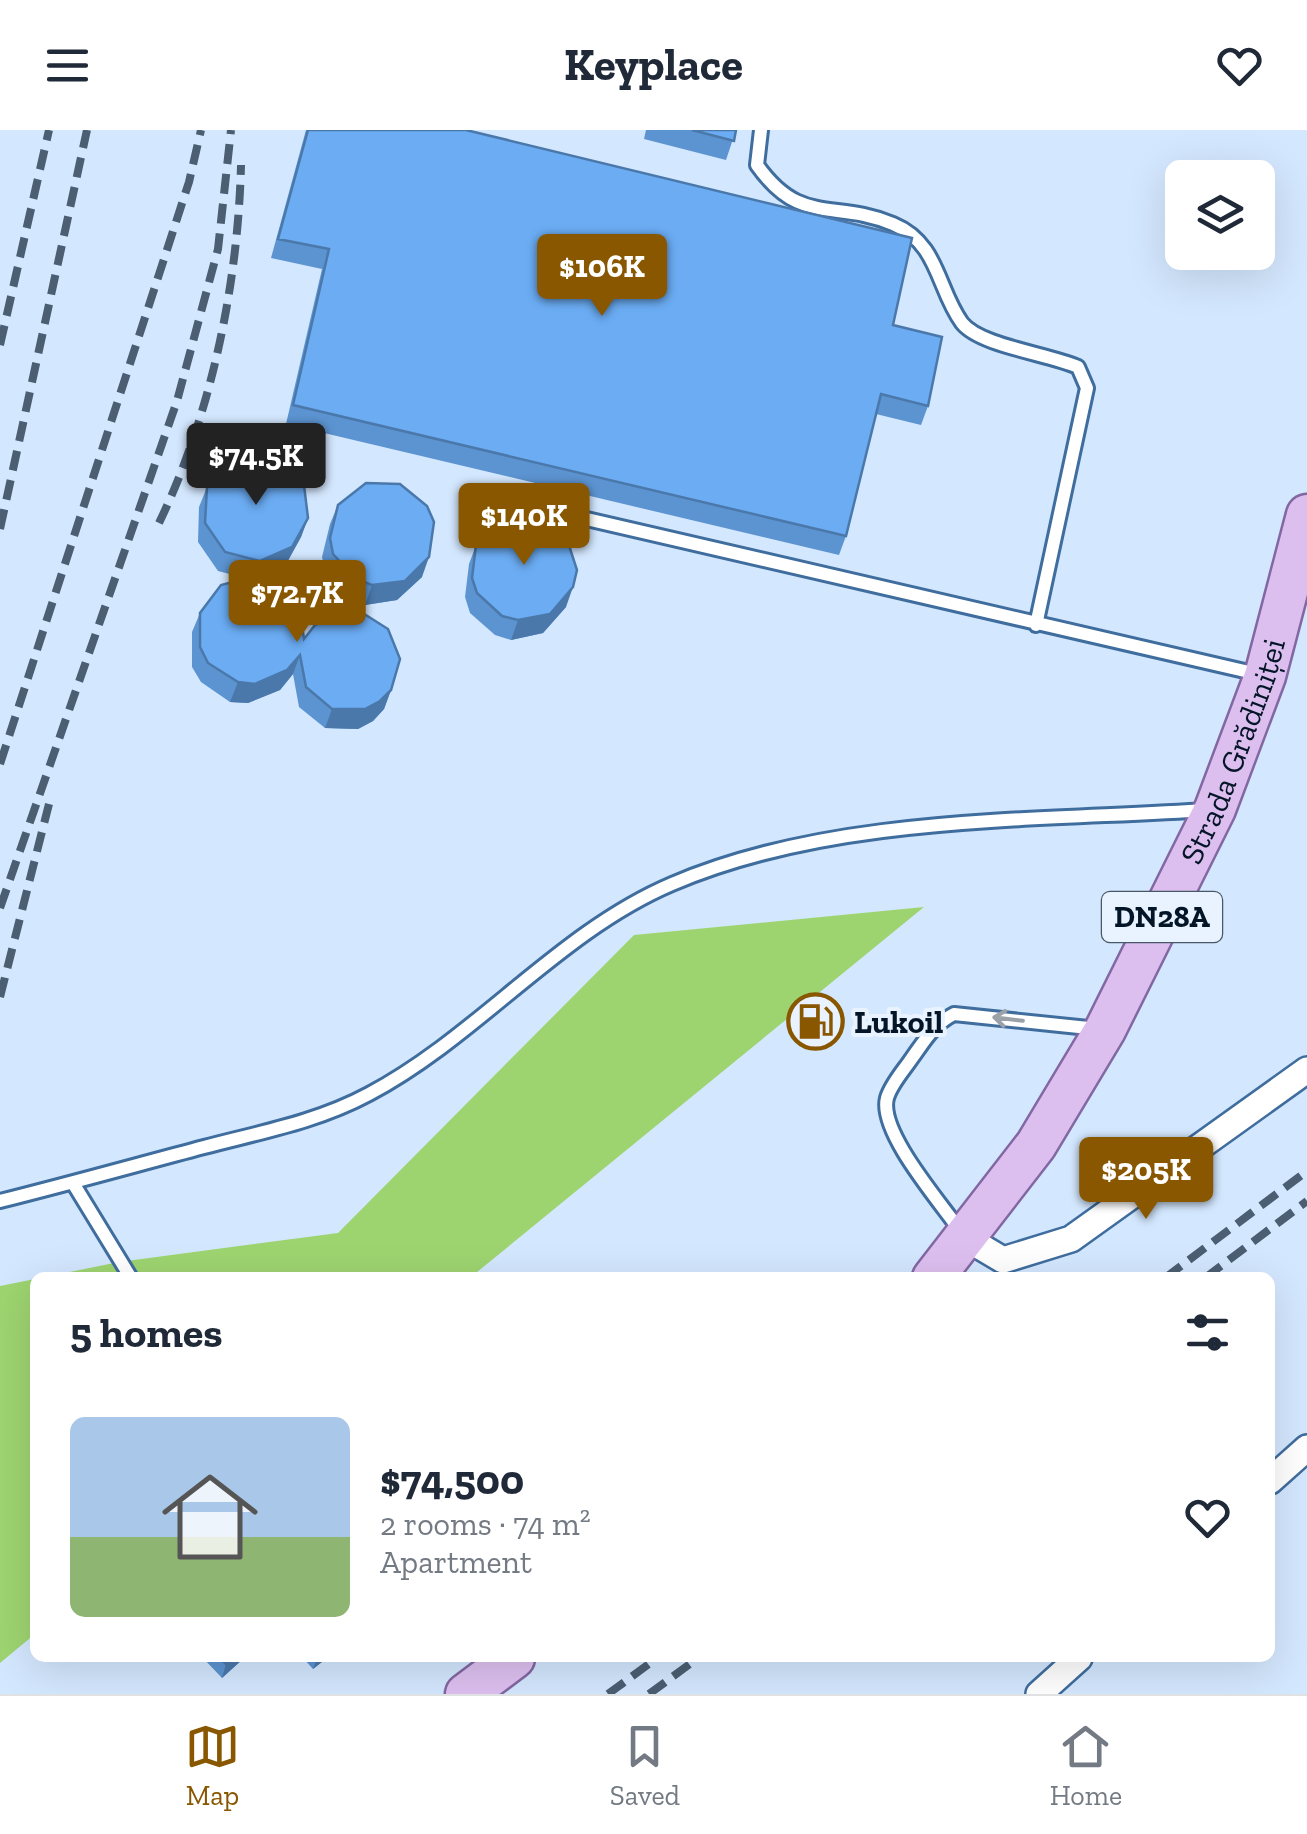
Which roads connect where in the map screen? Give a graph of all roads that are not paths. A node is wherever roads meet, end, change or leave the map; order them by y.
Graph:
1 (761, 130) edge
2 (513, 502) dead end
3 (1307, 515) edge
4 (1298, 587) edge
5 (1036, 624) junction
6 (1264, 676) junction
7 (1215, 809) junction
8 (1105, 1030) junction
9 (1307, 1070) edge
10 (73, 1183) junction
11 (0, 1201) edge
12 (966, 1238) junction
13 (127, 1272) edge
14 (938, 1272) edge
15 (1307, 1448) edge
16 (1275, 1477) edge
17 (509, 1662) edge
18 (1075, 1662) edge
19 (466, 1694) edge
20 (1039, 1694) edge

1 - 5 lane
2 - 5 lane
3 - 4 main road, Strada Grădiniței / DN28A
4 - 6 main road, Strada Grădiniței / DN28A
5 - 6 lane
6 - 7 main road, Strada Grădiniței / DN28A
7 - 8 main road, Strada Grădiniței / DN28A
7 - 10 lane
8 - 12 main road, Strada Grădiniței / DN28A
8 -> 12 lane
9 - 12 street
10 - 11 lane
10 - 13 lane
12 - 14 main road, Strada Grădiniței / DN28A
15 - 16 street
17 - 19 main road
18 - 20 street

